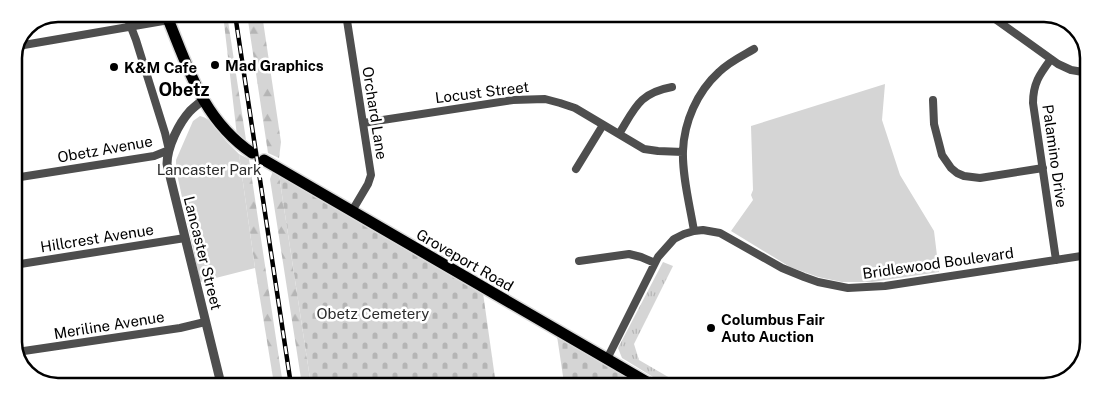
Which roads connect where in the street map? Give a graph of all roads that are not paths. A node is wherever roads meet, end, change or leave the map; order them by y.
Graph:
1 (130, 23) edge
2 (146, 23) edge
3 (170, 23) edge
4 (347, 23) edge
5 (1001, 23) edge
6 (132, 27) junction
7 (25, 45) edge
8 (754, 49) dead end
9 (1051, 59) junction
10 (1080, 71) edge
11 (672, 87) dead end
12 (202, 100) junction
13 (933, 100) dead end
14 (363, 124) junction
15 (603, 125) junction
16 (619, 134) junction
17 (169, 150) junction
18 (683, 152) junction
19 (252, 153) dead end
20 (264, 160) dead end
21 (1043, 168) junction
22 (576, 169) dead end
23 (22, 177) edge
24 (352, 211) junction
25 (694, 231) junction
26 (185, 238) junction
27 (1080, 256) edge
28 (1056, 260) junction
29 (579, 261) dead end
30 (655, 263) junction
31 (23, 264) edge
32 (205, 322) junction
33 (24, 351) edge
34 (607, 359) junction
35 (219, 378) edge
36 (640, 378) edge

1 - 6 street, Lancaster Street
2 - 6 street
3 - 12 main road
4 - 14 street, Orchard Lane
5 - 9 street
6 - 7 street
6 - 17 street, Lancaster Street
8 - 18 street
9 - 10 street
9 - 21 street, Palamino Drive
11 - 16 street
12 - 17 street, Obetz Avenue
12 - 19 main road
13 - 21 street
14 - 15 street, Locust Street
14 - 24 street, Orchard Lane
15 - 16 street, Locust Street
15 - 22 street
16 - 18 street, Locust Street
17 - 23 street, Obetz Avenue
17 - 26 street, Lancaster Street
18 - 25 street
20 - 24 main road, Groveport Road
21 - 28 street, Palamino Drive
24 - 34 main road, Groveport Road
25 - 28 street, Bridlewood Boulevard
25 - 30 street, Bridlewood Boulevard
26 - 31 street, Hillcrest Avenue
26 - 32 street, Lancaster Street
27 - 28 street, Bridlewood Boulevard
29 - 30 street
30 - 34 street, Bridlewood Boulevard
32 - 33 street, Meriline Avenue
32 - 35 street, Lancaster Street
34 - 36 main road, Groveport Road

